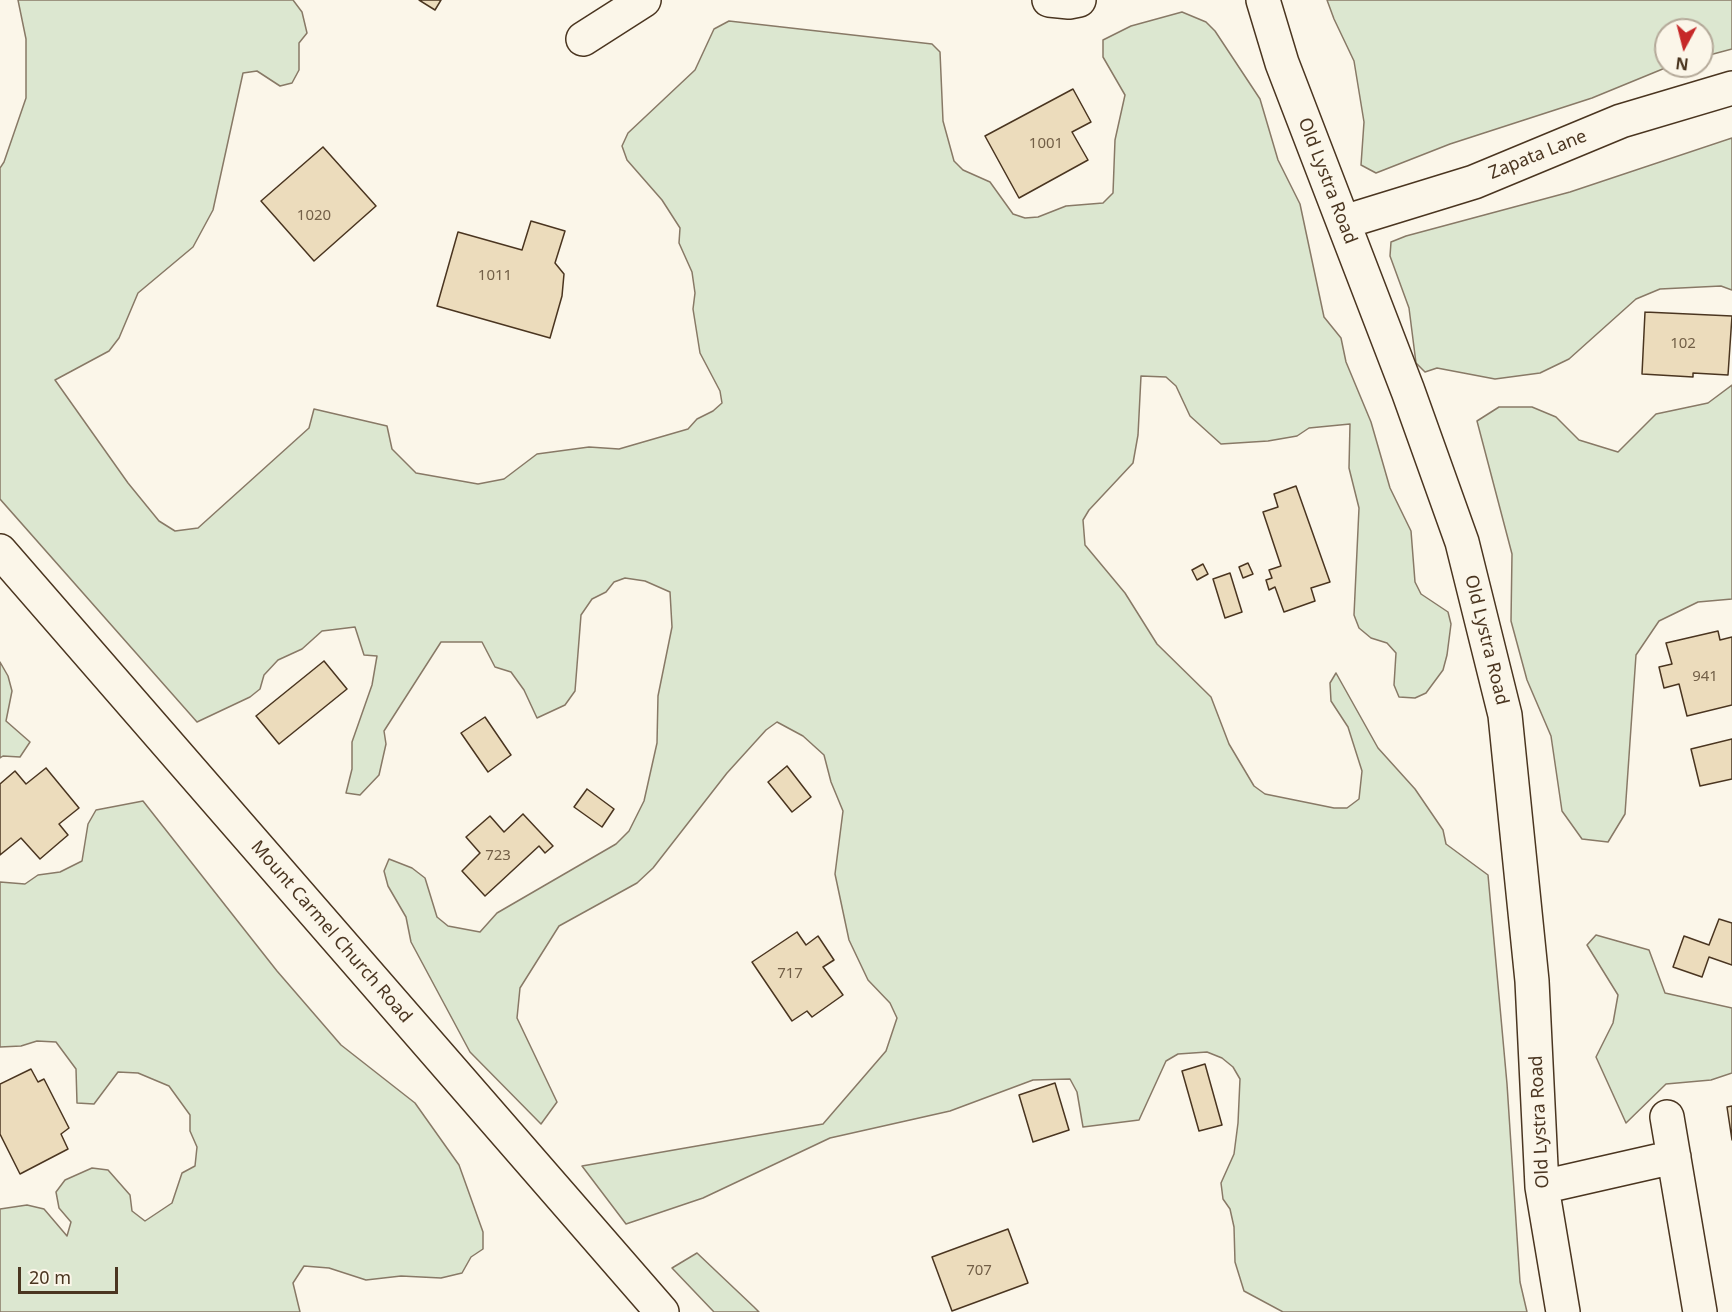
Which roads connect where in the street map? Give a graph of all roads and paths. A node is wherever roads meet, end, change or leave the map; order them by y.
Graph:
1 (644, 0) edge
2 (1049, 0) edge
3 (1079, 0) edge
4 (1263, 0) edge
5 (583, 39) dead end
6 (1732, 88) edge
7 (1344, 222) junction
8 (0, 551) edge
9 (1667, 1117) dead end
10 (1674, 1157) junction
11 (1542, 1187) junction
12 (662, 1312) edge
13 (1563, 1312) edge
14 (1700, 1312) edge

1 - 5 street
2 - 3 street
4 - 7 street, Old Lystra Road
6 - 7 street, Zapata Lane
7 - 11 street, Old Lystra Road
8 - 12 street, Mount Carmel Church Road
9 - 10 street
10 - 11 street
10 - 14 street
11 - 13 street, Old Lystra Road

